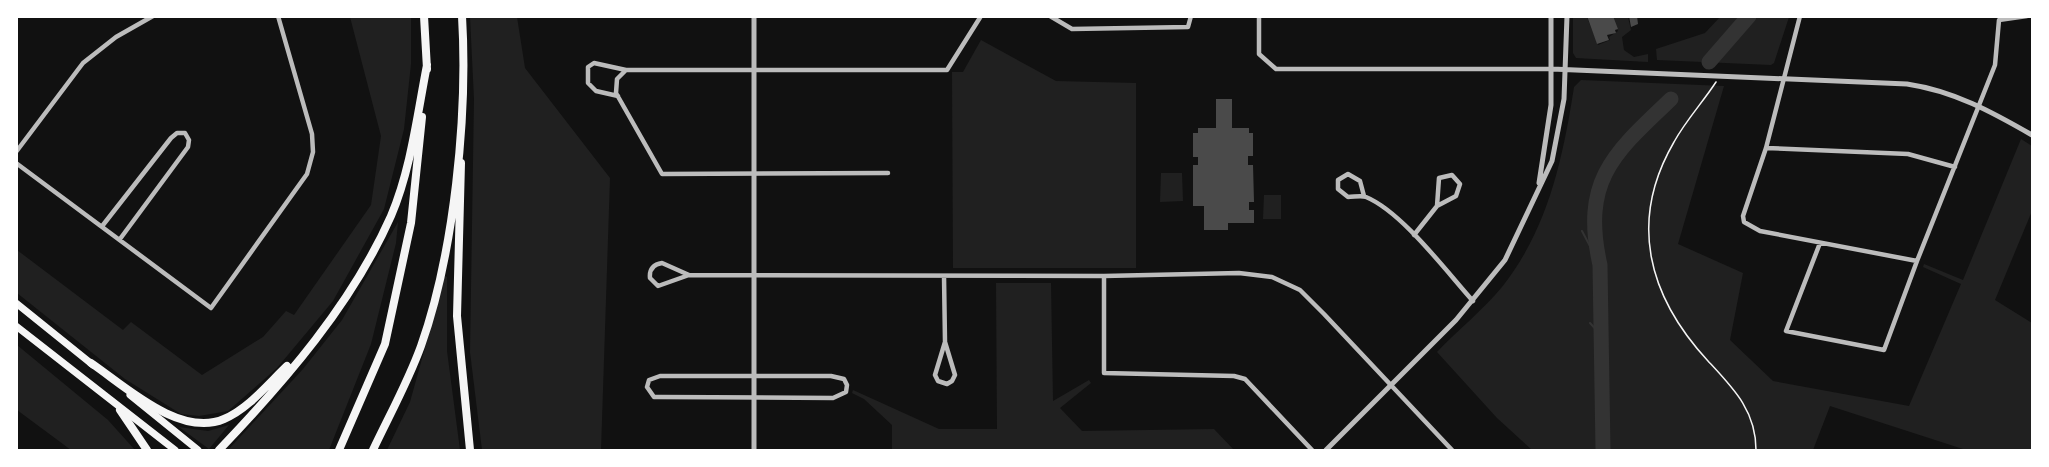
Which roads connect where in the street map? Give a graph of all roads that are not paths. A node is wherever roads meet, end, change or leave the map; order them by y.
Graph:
1 (153, 16) edge
2 (278, 16) edge
3 (424, 16) edge
4 (462, 16) edge
5 (754, 16) edge
6 (981, 16) edge
7 (1050, 16) edge
8 (1191, 16) edge
9 (1259, 16) edge
10 (1551, 16) edge
11 (1567, 16) edge
12 (1800, 16) edge
13 (2027, 16) edge
14 (427, 65) junction
15 (1552, 69) junction
16 (1566, 69) junction
17 (626, 70) junction
18 (754, 71) junction
19 (1785, 78) junction
20 (618, 96) junction
21 (1980, 105) junction
22 (461, 123) junction
23 (2032, 135) edge
24 (1766, 148) junction
25 (16, 153) edge
26 (16, 163) edge
27 (1955, 168) junction
28 (754, 173) junction
29 (888, 173) dead end
30 (1538, 191) junction
31 (1364, 196) junction
32 (1437, 206) junction
33 (103, 225) junction
34 (1414, 235) junction
35 (120, 238) junction
36 (1820, 243) junction
37 (1917, 261) junction
38 (690, 275) junction
39 (754, 275) junction
40 (944, 276) junction
41 (1104, 276) junction
42 (1473, 301) junction
43 (16, 303) edge
44 (16, 326) edge
45 (312, 342) junction
46 (945, 342) junction
47 (91, 363) junction
48 (753, 376) junction
49 (1393, 386) junction
50 (753, 398) junction
51 (120, 410) junction
52 (147, 450) edge
53 (175, 450) edge
54 (198, 450) edge
55 (219, 450) edge
56 (339, 450) edge
57 (373, 450) edge
58 (470, 450) edge
59 (754, 450) edge
60 (1312, 450) edge
61 (1326, 450) edge
62 (1452, 450) edge

1 - 25 street
2 - 35 street
3 - 14 highway
4 - 22 highway
5 - 18 street
6 - 18 street
7 - 8 street
9 - 15 street
10 - 15 street
11 - 16 street
12 - 19 street
13 - 21 street
14 - 45 highway
14 - 56 highway
15 - 16 street
15 - 30 street
16 - 19 street
16 - 30 street
17 - 18 street
17 - 20 street
17 - 20 street
18 - 28 street
19 - 21 street
19 - 24 street
20 - 28 street
21 - 23 street
21 - 27 street
22 - 57 highway
22 - 58 highway
24 - 27 street
24 - 36 street
26 - 33 street
27 - 37 street
28 - 29 street
28 - 39 street
30 - 42 street
31 - 31 street
31 - 34 street
32 - 32 street
32 - 34 street
33 - 35 street
33 - 35 street
34 - 42 street
36 - 37 street
36 - 37 street
38 - 38 street
38 - 39 street
39 - 40 street
39 - 48 street
40 - 41 street
40 - 46 street
41 - 49 street
41 - 60 street
42 - 49 street
43 - 47 main road
44 - 51 main road
45 - 47 highway
45 - 55 highway
46 - 46 street
47 - 54 main road
48 - 50 street
48 - 50 street
48 - 50 street
49 - 61 street
49 - 62 street
50 - 59 street
51 - 52 highway
51 - 53 main road

